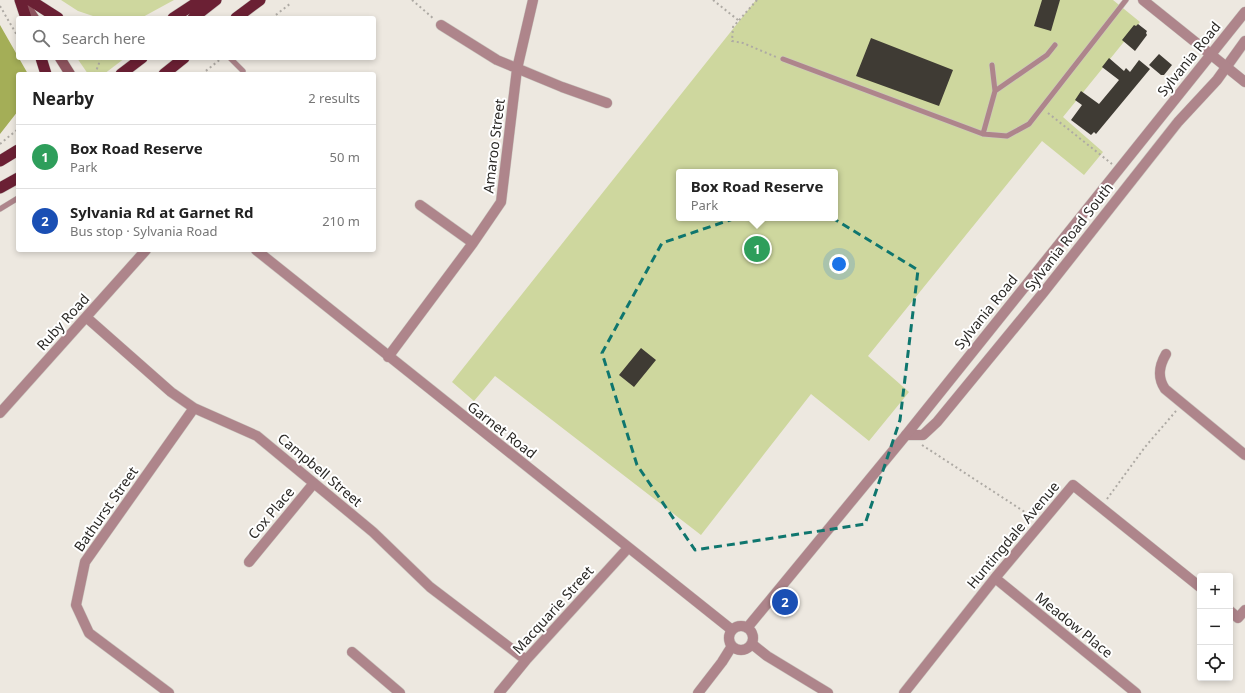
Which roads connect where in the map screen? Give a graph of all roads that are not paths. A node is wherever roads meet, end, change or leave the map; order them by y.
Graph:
1 (21, 0) edge
2 (30, 0) edge
3 (209, 0) edge
4 (216, 0) edge
5 (260, 0) edge
6 (533, 0) edge
7 (1126, 0) edge
8 (1143, 0) edge
9 (1245, 12) edge
10 (25, 16) edge
11 (33, 16) edge
12 (55, 16) edge
13 (176, 16) edge
14 (196, 16) edge
15 (239, 16) edge
16 (441, 25) road end
17 (1245, 41) edge
18 (1055, 45) dead end
19 (1210, 54) junction
20 (42, 60) edge
21 (61, 60) edge
22 (139, 60) edge
23 (182, 60) edge
24 (232, 60) edge
25 (783, 60) road end
26 (992, 65) dead end
27 (1226, 67) junction
28 (517, 69) junction
29 (243, 71) dead end
30 (45, 72) edge
31 (69, 72) edge
32 (124, 72) edge
33 (166, 72) edge
34 (1245, 82) edge
35 (995, 90) junction
36 (607, 103) dead end
37 (983, 134) junction
38 (16, 151) edge
39 (0, 161) edge
40 (16, 179) edge
41 (0, 188) edge
42 (16, 199) edge
43 (420, 205) dead end
44 (0, 209) edge
45 (473, 243) junction
46 (144, 252) edge
47 (258, 252) edge
48 (86, 317) junction
49 (1166, 354) dead end
50 (388, 357) junction
51 (194, 408) junction
52 (0, 413) edge
53 (906, 435) junction
54 (1245, 454) edge
55 (314, 483) junction
56 (628, 548) junction
57 (249, 562) dead end
58 (995, 578) junction
59 (1197, 585) edge
60 (1245, 610) edge
61 (1233, 614) edge
62 (747, 628) junction
63 (732, 630) junction
64 (752, 644) junction
65 (732, 646) junction
66 (352, 652) dead end
67 (526, 660) junction
68 (169, 693) edge
69 (400, 693) edge
70 (499, 693) edge
71 (698, 693) edge
72 (828, 693) edge
73 (904, 693) edge
74 (1136, 693) edge

1 - 10 highway
1 - 11 main road
2 - 12 highway
3 - 13 highway
4 - 14 highway
5 - 15 highway
6 - 28 street, Amaroo Street
7 - 37 lane
8 - 19 street
9 - 19 street, Sylvania Road
16 - 28 street
17 - 27 street, Sylvania Road South
18 - 35 lane
19 - 27 street
19 - 53 street, Sylvania Road
20 - 30 highway
21 - 31 main road
22 - 32 highway
23 - 33 highway
24 - 29 lane
25 - 37 lane
26 - 35 lane
27 - 34 street
27 - 53 street, Sylvania Road South
28 - 36 street
28 - 45 street, Amaroo Street
35 - 37 lane
38 - 39 highway
40 - 41 highway
42 - 44 lane
43 - 45 street
45 - 50 street, Amaroo Street
46 - 48 street, Ruby Road
47 - 50 street, Garnet Road
48 - 51 street, Campbell Street
48 - 52 street, Ruby Road
49 - 54 street
50 - 56 street, Garnet Road
51 - 55 street, Campbell Street
51 - 68 street, Bathurst Street
53 - 62 street, Sylvania Road
55 - 57 street, Cox Place
55 - 67 street, Campbell Street
56 - 63 street, Garnet Road
56 - 67 street, Macquarie Street
58 - 59 street, Huntingdale Avenue
58 - 73 street, Huntingdale Avenue
58 - 74 street, Meadow Place
60 - 61 street
62 - 63 street
62 - 64 street
63 - 65 street
64 - 65 street
64 - 72 street
65 - 71 street
66 - 69 street
67 - 70 street, Macquarie Street

